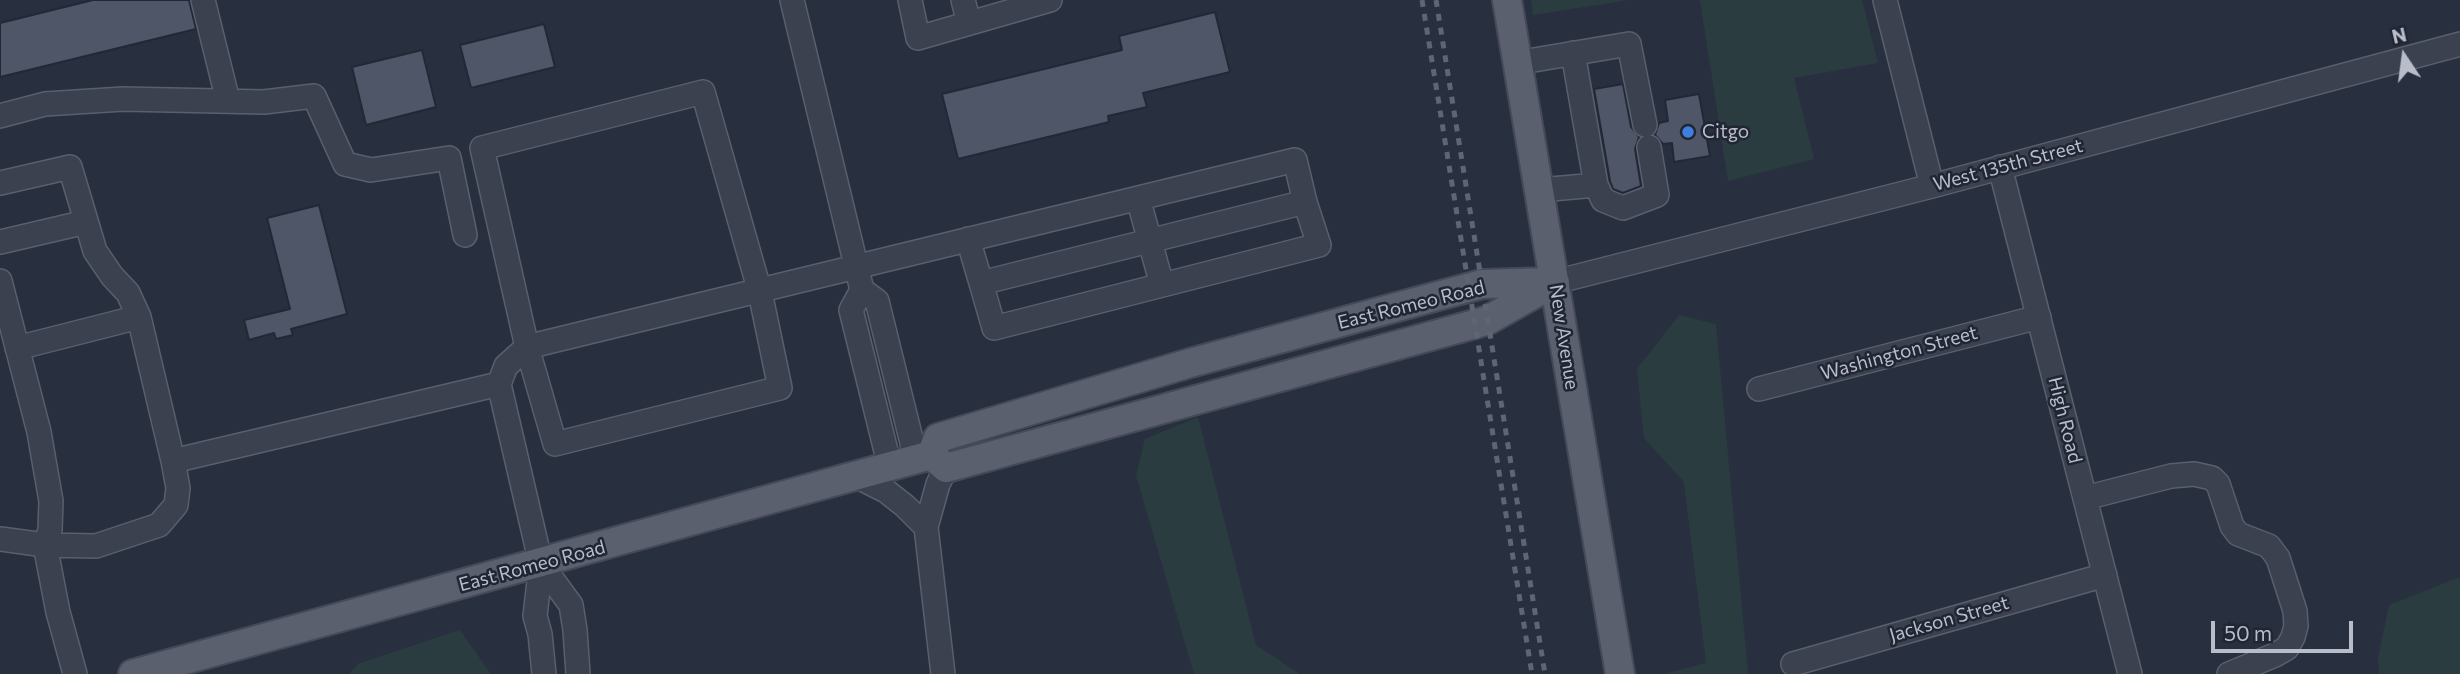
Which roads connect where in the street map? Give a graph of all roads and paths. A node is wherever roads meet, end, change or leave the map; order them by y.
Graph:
1 (203, 0) edge
2 (792, 0) edge
3 (910, 0) edge
4 (963, 0) edge
5 (1051, 0) edge
6 (1507, 0) edge
7 (1885, 0) edge
8 (970, 23) junction
9 (2460, 44) edge
10 (1573, 53) junction
11 (1517, 63) junction
12 (228, 101) junction
13 (0, 116) edge
14 (2000, 167) junction
15 (0, 183) edge
16 (1597, 185) junction
17 (1931, 186) junction
18 (1540, 190) junction
19 (1138, 198) junction
20 (1305, 202) junction
21 (86, 222) junction
22 (466, 235) dead end
23 (968, 239) junction
24 (1150, 241) junction
25 (0, 242) edge
26 (857, 266) junction
27 (0, 281) edge
28 (1555, 282) junction
29 (981, 283) junction
30 (1161, 285) junction
31 (760, 292) junction
32 (139, 317) junction
33 (2039, 317) junction
34 (527, 347) junction
35 (18, 348) junction
36 (499, 384) junction
37 (1759, 389) dead end
38 (173, 461) junction
39 (921, 463) junction
40 (856, 476) junction
41 (2085, 498) junction
42 (926, 527) junction
43 (0, 539) edge
44 (45, 545) junction
45 (541, 564) junction
46 (2105, 575) junction
47 (1793, 664) dead end
48 (75, 674) edge
49 (133, 674) edge
50 (544, 674) edge
51 (579, 674) edge
52 (943, 674) edge
53 (1620, 674) edge
54 (2130, 674) edge
55 (2229, 674) edge

1 - 12 street
2 - 26 street
3 - 8 street
4 - 8 street
5 - 8 street
6 - 11 main road, New Avenue
7 - 17 street
9 - 14 street, West 135th Street
10 - 11 street
10 - 16 street
10 - 16 street
11 - 18 main road, New Avenue
12 - 13 street
12 - 22 street
14 - 17 street, West 135th Street
14 - 33 street, High Road
15 - 21 street
16 - 18 street
17 - 28 street, West 135th Street
18 - 28 main road, New Avenue
19 - 20 street
19 - 23 street
19 - 24 street
20 - 24 street
20 - 30 street
21 - 25 street
21 - 32 street
23 - 26 street
23 - 29 street
24 - 29 street
24 - 30 street
26 - 31 street
26 - 39 street
27 - 35 street
28 - 39 main road, East Romeo Road
28 - 53 main road, New Avenue
29 - 30 street
31 - 34 street
31 - 34 street
31 - 34 street
32 - 35 street
32 - 38 street
33 - 37 street, Washington Street
33 - 41 street, High Road
34 - 36 street
35 - 44 street
36 - 38 street
36 - 45 street
38 - 44 street
39 - 40 main road, East Romeo Road
39 - 42 street
40 - 42 street
40 - 45 main road, East Romeo Road
41 - 46 street, High Road
41 - 55 street
42 - 52 street
43 - 44 street
44 - 48 street
45 - 49 main road, East Romeo Road
45 - 50 street
45 - 51 street
46 - 47 street, Jackson Street
46 - 54 street, High Road

